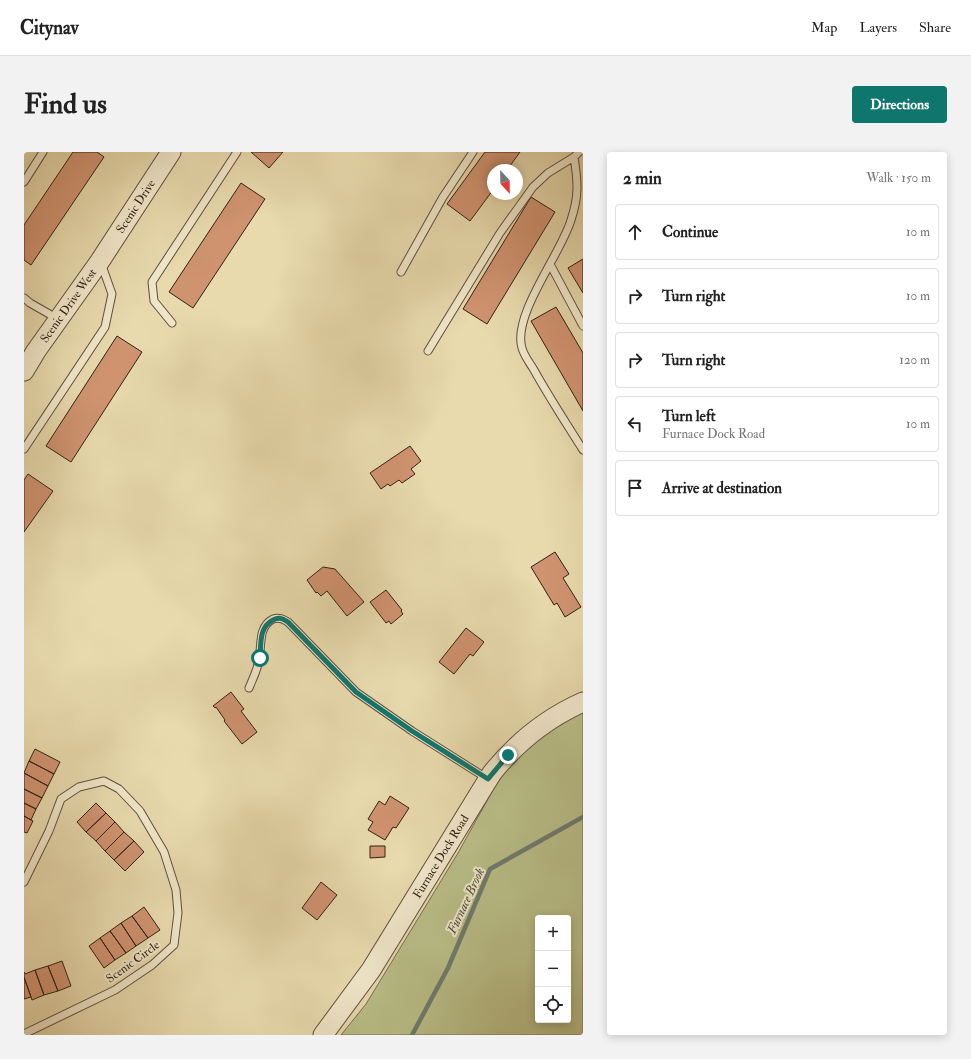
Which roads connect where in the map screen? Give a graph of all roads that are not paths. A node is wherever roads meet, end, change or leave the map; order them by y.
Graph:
1 (43, 152) edge
2 (172, 152) edge
3 (237, 152) edge
4 (473, 152) edge
5 (576, 155) edge
6 (24, 182) edge
7 (100, 261) junction
8 (550, 264) junction
9 (401, 272) dead end
10 (24, 298) edge
11 (58, 319) junction
12 (172, 323) dead end
13 (583, 326) edge
14 (428, 351) dead end
15 (25, 369) edge
16 (24, 449) edge
17 (583, 450) edge
18 (249, 688) dead end
19 (583, 702) edge
20 (488, 779) junction
21 (24, 882) edge
22 (24, 1034) edge
23 (323, 1035) edge

1 - 6 lane
2 - 7 street, Scenic Drive
3 - 12 lane
4 - 9 lane
5 - 8 lane
5 - 14 lane
7 - 11 street, Scenic Drive West
7 - 16 lane
8 - 13 lane
8 - 17 lane
10 - 11 lane
11 - 15 street, Scenic Drive West
18 - 20 lane
19 - 20 street, Furnace Dock Road
20 - 23 street, Furnace Dock Road
21 - 22 lane, Scenic Circle

